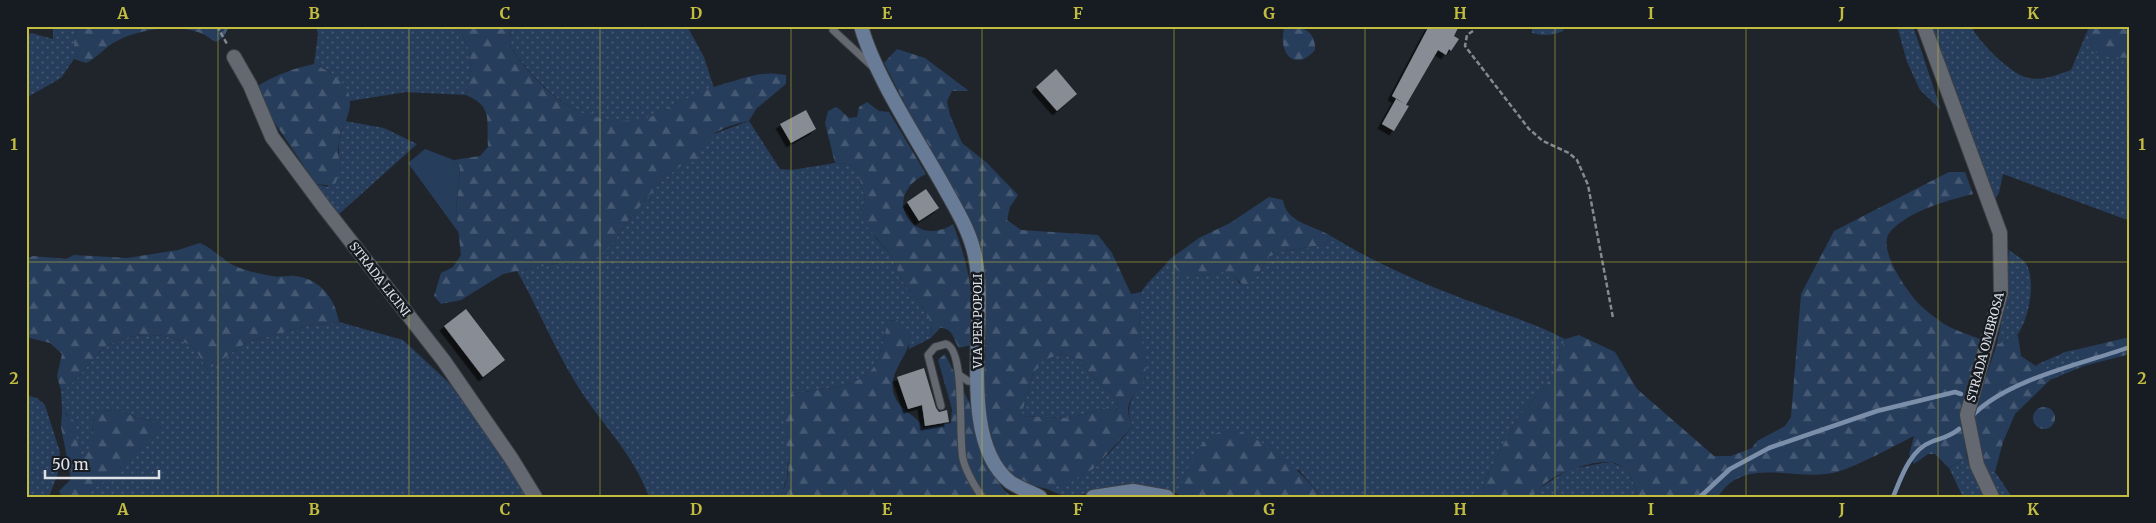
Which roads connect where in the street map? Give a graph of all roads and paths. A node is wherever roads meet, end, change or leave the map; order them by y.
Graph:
1 (217, 26) edge
2 (833, 26) edge
3 (861, 26) edge
4 (1924, 26) edge
5 (1473, 31) dead end
6 (234, 56) joint
7 (882, 77) junction
8 (1613, 318) dead end
9 (959, 375) junction
10 (977, 382) junction
11 (941, 406) dead end
12 (535, 497) edge
13 (982, 497) edge
14 (1040, 497) edge
15 (1093, 497) edge
16 (1167, 497) edge
17 (1992, 497) edge

1 - 6 path
2 - 7 lane
3 - 7 main road, VIA PER POPOLI
4 - 17 street, STRADA OMBROSA
5 - 8 path
6 - 12 street, STRADA LICINI
7 - 10 main road, VIA PER POPOLI
9 - 10 lane
9 - 11 lane
9 - 13 lane
10 - 14 main road, VIA PER POPOLI
15 - 16 main road

